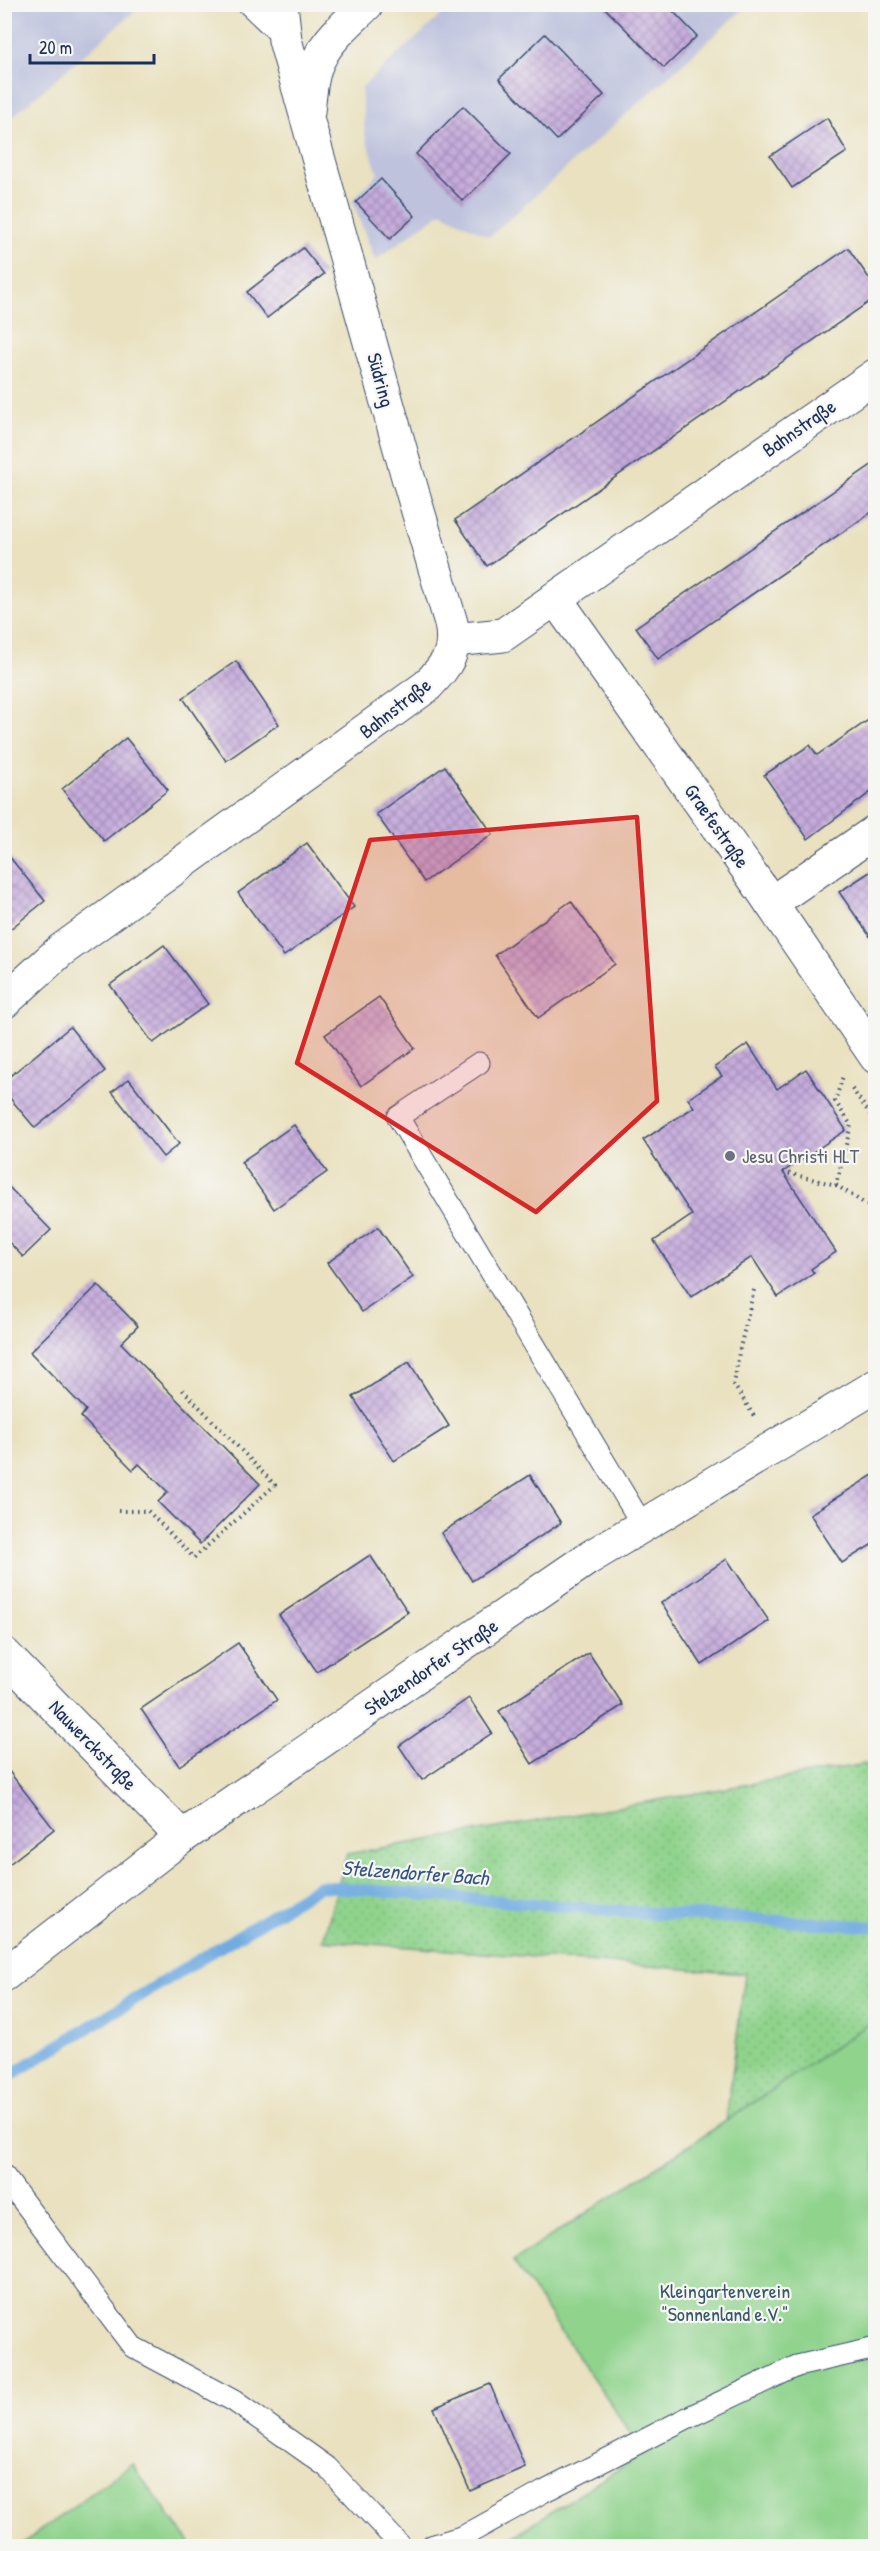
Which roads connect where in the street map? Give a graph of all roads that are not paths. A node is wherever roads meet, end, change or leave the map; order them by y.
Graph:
1 (248, 4) edge
2 (280, 4) edge
3 (367, 4) edge
4 (285, 40) junction
5 (320, 57) junction
6 (307, 120) junction
7 (876, 375) edge
8 (555, 598) junction
9 (454, 640) junction
10 (876, 831) edge
11 (771, 903) junction
12 (4, 1002) edge
13 (876, 1057) edge
14 (479, 1063) dead end
15 (876, 1386) edge
16 (643, 1526) junction
17 (4, 1654) edge
18 (182, 1837) junction
19 (4, 1975) edge
20 (4, 2176) edge
21 (876, 2348) edge
22 (401, 2547) edge
23 (431, 2547) edge

1 - 4 lane
2 - 4 street, Südring
3 - 5 street, Südring
4 - 5 lane
4 - 6 street, Südring
5 - 6 street, Südring
6 - 9 street, Südring
7 - 8 street, Bahnstraße
8 - 9 street, Bahnstraße
8 - 11 street, Graefestraße
9 - 12 street, Bahnstraße
10 - 11 street
11 - 13 street, Graefestraße
14 - 16 lane
15 - 16 street, Stelzendorfer Straße
16 - 18 street, Stelzendorfer Straße
17 - 18 street, Nauwerckstraße
18 - 19 street, Stelzendorfer Straße
20 - 22 lane
21 - 23 lane

